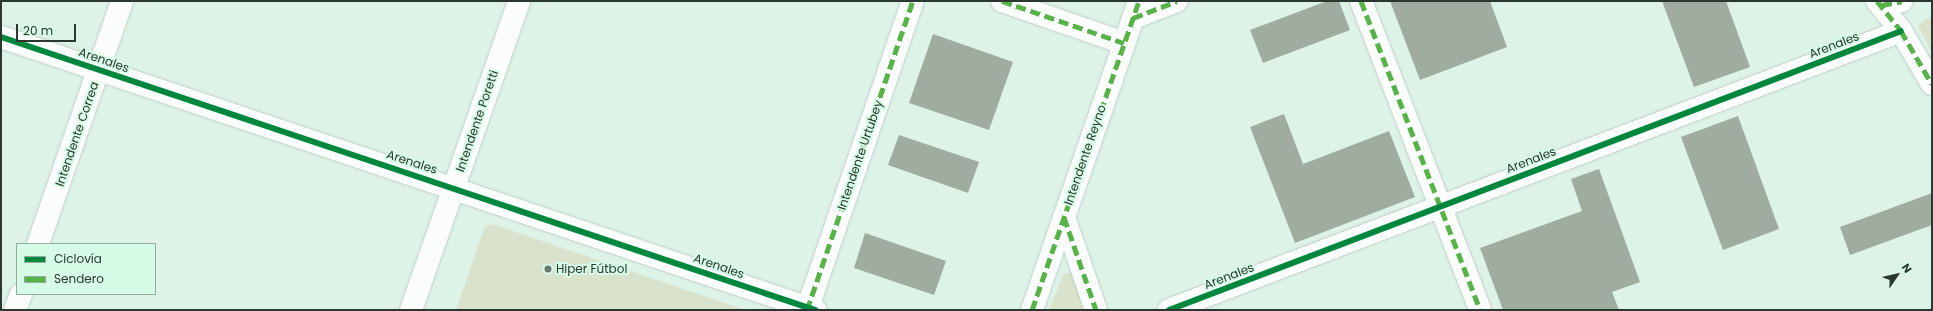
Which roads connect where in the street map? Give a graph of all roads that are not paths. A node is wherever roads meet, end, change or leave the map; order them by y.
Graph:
1 (122, 1) edge
2 (519, 1) edge
3 (913, 1) edge
4 (1002, 1) edge
5 (1177, 1) edge
6 (1361, 1) edge
7 (1902, 1) edge
8 (1880, 3) edge
9 (1136, 10) edge
10 (1901, 31) junction
11 (1, 37) edge
12 (1124, 43) junction
13 (99, 70) junction
14 (1932, 84) edge
15 (453, 188) junction
16 (1440, 207) junction
17 (1064, 217) junction
18 (38, 243) edge
19 (21, 295) edge
20 (810, 309) edge
21 (15, 310) edge
22 (411, 310) edge
23 (1032, 310) edge
24 (1096, 310) edge
25 (1169, 310) edge
26 (1480, 310) edge

1 - 13 street, Intendente Correa
2 - 15 street, Intendente Poretti
3 - 20 street, Intendente Urtubey
4 - 12 street
5 - 9 street
6 - 16 street
7 - 8 street
8 - 10 street
9 - 12 street, Intendente Reyno
10 - 14 street
10 - 16 street, Arenales
11 - 13 street, Arenales
12 - 17 street, Intendente Reyno
13 - 15 street, Arenales
13 - 18 street, Intendente Correa
15 - 20 street, Arenales
15 - 22 street, Intendente Poretti
16 - 25 street, Arenales
16 - 26 street
17 - 23 street, Intendente Reyno
17 - 24 street
19 - 21 street

